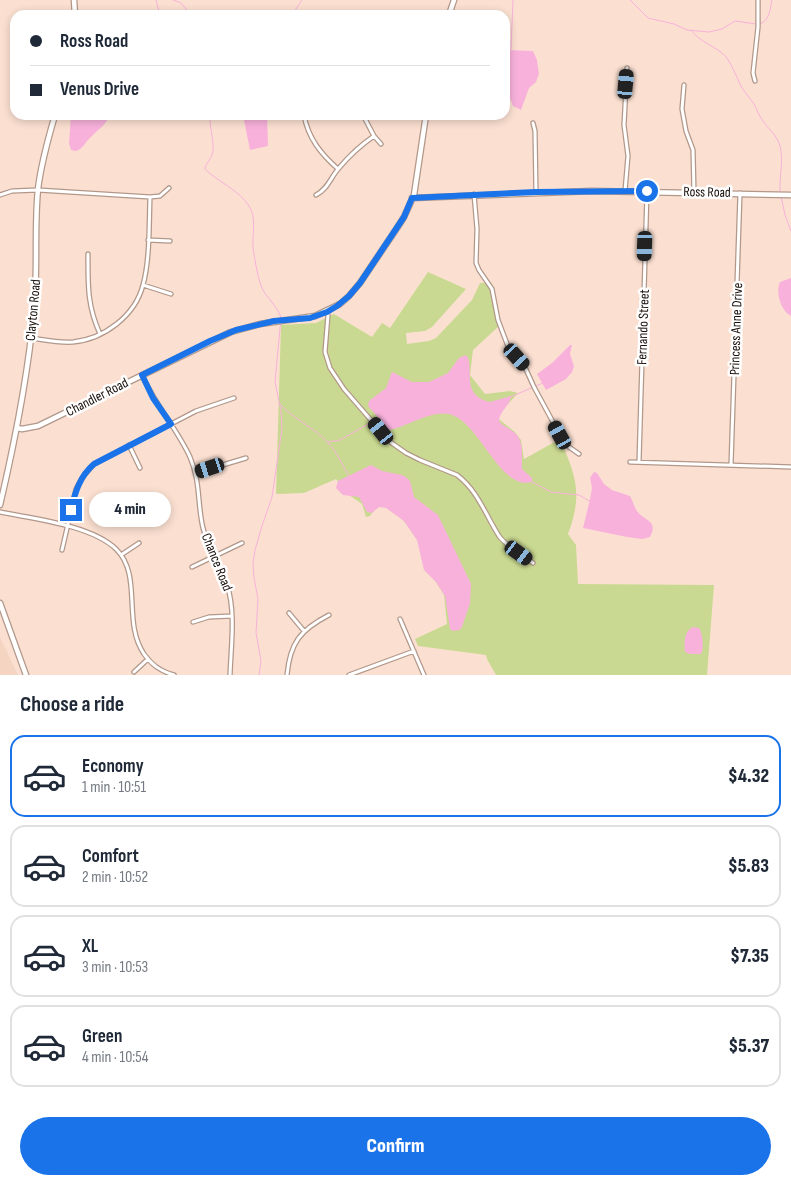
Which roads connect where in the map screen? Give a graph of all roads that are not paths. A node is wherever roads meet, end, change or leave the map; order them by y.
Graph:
1 (758, 0) edge
2 (627, 68) dead end
3 (755, 80) dead end
4 (684, 85) dead end
5 (54, 120) edge
6 (305, 120) edge
7 (366, 120) edge
8 (425, 120) edge
9 (533, 123) dead end
10 (374, 136) junction
11 (381, 144) dead end
12 (338, 169) junction
13 (169, 188) dead end
14 (38, 190) junction
15 (625, 191) junction
16 (647, 191) junction
17 (536, 192) junction
18 (694, 192) junction
19 (740, 193) junction
20 (474, 194) junction
21 (0, 195) edge
22 (316, 195) dead end
23 (791, 195) edge
24 (150, 197) junction
25 (412, 198) junction
26 (148, 240) junction
27 (170, 241) dead end
28 (88, 254) dead end
29 (143, 285) junction
30 (171, 294) dead end
31 (327, 312) junction
32 (100, 334) junction
33 (31, 338) junction
34 (142, 375) junction
35 (234, 398) dead end
36 (171, 424) junction
37 (17, 428) junction
38 (129, 445) junction
39 (579, 454) dead end
40 (246, 458) dead end
41 (630, 462) dead end
42 (639, 462) junction
43 (731, 465) junction
44 (791, 467) edge
45 (140, 468) dead end
46 (196, 473) junction
47 (0, 505) edge
48 (0, 512) edge
49 (67, 527) junction
50 (139, 543) dead end
51 (242, 543) dead end
52 (62, 550) dead end
53 (121, 556) junction
54 (215, 556) junction
55 (533, 563) dead end
56 (192, 567) dead end
57 (0, 603) edge
58 (289, 613) dead end
59 (329, 614) dead end
60 (232, 616) junction
61 (400, 618) dead end
62 (193, 622) dead end
63 (304, 631) junction
64 (414, 651) junction
65 (148, 659) junction
66 (134, 672) dead end
67 (26, 675) edge
68 (174, 675) edge
69 (230, 675) edge
70 (287, 675) edge
71 (350, 675) edge
72 (424, 675) edge

1 - 3 street
2 - 15 street
4 - 18 street
5 - 14 street, Clayton Road
6 - 12 street
7 - 10 street
8 - 25 street, Chandler Road
9 - 17 street
10 - 11 street
10 - 12 street
12 - 22 street
13 - 24 street
14 - 21 street
14 - 24 street
14 - 33 street, Clayton Road
15 - 16 street, Ross Road
15 - 17 street, Ross Road
16 - 18 street, Ross Road
16 - 42 street, Fernando Street
17 - 20 street, Ross Road
18 - 19 street, Ross Road
19 - 23 street, Ross Road
19 - 43 street, Princess Anne Drive
20 - 25 street, Ross Road
20 - 39 street
24 - 26 street
25 - 31 street, Chandler Road
26 - 27 street
26 - 29 street
28 - 32 street
29 - 30 street
29 - 32 street
31 - 34 street, Chandler Road
31 - 55 street
32 - 33 street
33 - 37 street, Clayton Road
34 - 36 street, Chance Road
34 - 37 street, Chandler Road
35 - 36 street
36 - 38 street
36 - 46 street, Chance Road
37 - 47 street, Clayton Road
38 - 45 street
38 - 49 street
40 - 46 street
41 - 42 street
42 - 43 street
43 - 44 street
46 - 54 street, Chance Road
48 - 49 street
49 - 52 street
49 - 53 street
50 - 53 street
51 - 54 street
53 - 65 street
54 - 56 street
54 - 60 street, Chance Road
57 - 67 street
58 - 63 street
59 - 63 street
60 - 62 street
60 - 69 street, Chance Road
61 - 64 street
63 - 70 street
64 - 71 street
64 - 72 street
65 - 66 street
65 - 68 street

